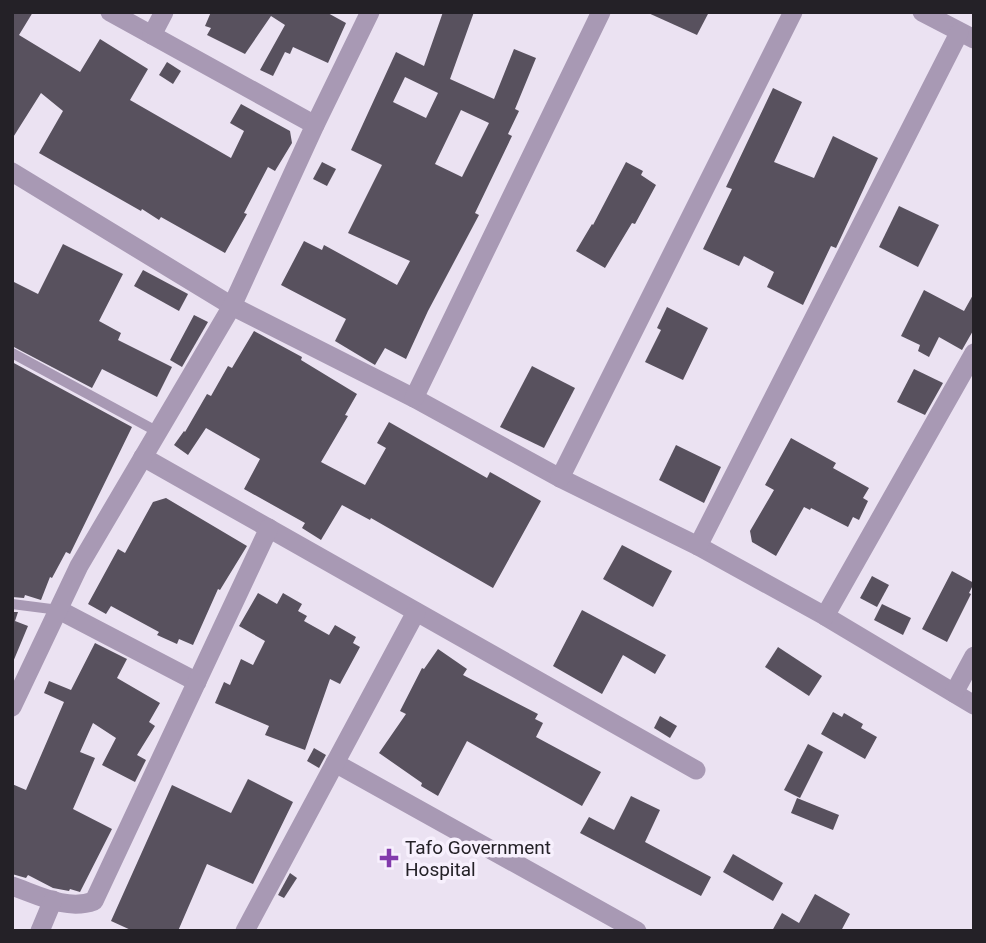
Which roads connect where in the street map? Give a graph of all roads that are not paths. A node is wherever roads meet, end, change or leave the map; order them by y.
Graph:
1 (110, 12) edge
2 (164, 12) edge
3 (370, 12) edge
4 (601, 12) edge
5 (793, 12) edge
6 (922, 12) edge
7 (152, 36) junction
8 (966, 36) edge
9 (315, 125) junction
10 (12, 172) edge
11 (232, 306) junction
12 (12, 353) edge
13 (974, 353) edge
14 (414, 398) junction
15 (158, 432) junction
16 (143, 457) junction
17 (560, 478) junction
18 (269, 528) junction
19 (698, 546) junction
20 (12, 604) edge
21 (58, 610) junction
22 (416, 612) junction
23 (825, 616) junction
24 (974, 656) edge
25 (197, 682) junction
26 (954, 693) junction
27 (974, 705) edge
28 (12, 707) edge
29 (335, 763) junction
30 (696, 770) dead end
31 (12, 886) edge
32 (53, 900) junction
33 (40, 931) edge
34 (245, 931) edge
35 (637, 931) edge

1 - 7 street
2 - 7 street
3 - 9 street
4 - 14 street
5 - 17 street
6 - 8 street
7 - 9 street
8 - 19 street
9 - 11 street
10 - 11 street
11 - 14 street
11 - 15 street
12 - 15 lane
13 - 23 street
14 - 17 street
15 - 16 street
16 - 18 street
16 - 21 street
17 - 19 street
18 - 22 street
18 - 25 street
19 - 23 street
20 - 21 lane
21 - 25 street
21 - 28 street
22 - 29 street
22 - 30 street
23 - 26 street
24 - 26 street
25 - 32 street
26 - 27 street
29 - 34 street
29 - 35 street
31 - 32 street
32 - 33 street

